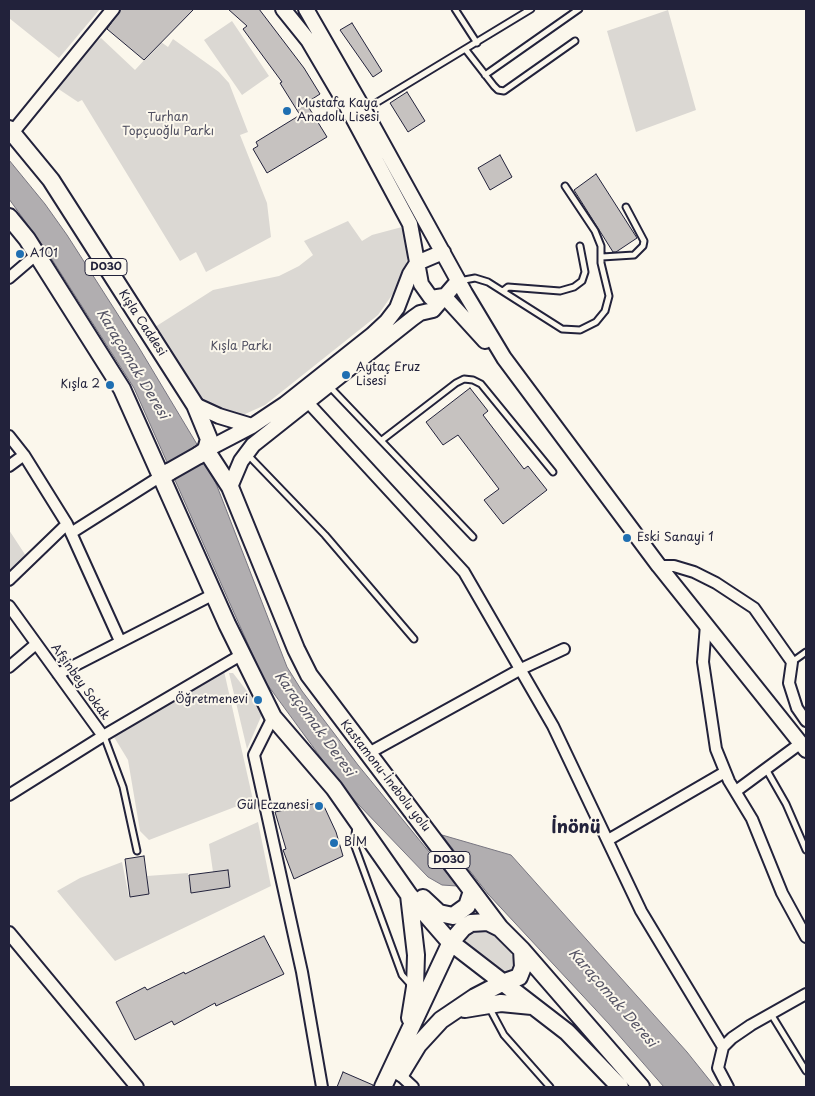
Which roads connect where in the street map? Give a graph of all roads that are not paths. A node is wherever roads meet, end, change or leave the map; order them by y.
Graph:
1 (113, 9) edge
2 (283, 9) edge
3 (304, 9) edge
4 (456, 9) edge
5 (531, 9) edge
6 (579, 9) edge
7 (294, 21) junction
8 (575, 41) dead end
9 (476, 43) junction
10 (466, 50) junction
11 (485, 75) junction
12 (358, 113) junction
13 (10, 131) edge
14 (565, 186) dead end
15 (626, 207) dead end
16 (9, 217) edge
17 (580, 246) dead end
18 (443, 252) junction
19 (37, 254) junction
20 (602, 257) junction
21 (417, 263) junction
22 (9, 278) edge
23 (458, 281) junction
24 (503, 291) junction
25 (444, 296) junction
26 (504, 358) junction
27 (329, 386) junction
28 (304, 397) junction
29 (195, 405) junction
30 (252, 426) junction
31 (9, 436) edge
32 (382, 440) junction
33 (246, 452) junction
34 (203, 453) junction
35 (24, 454) junction
36 (9, 466) edge
37 (553, 472) dead end
38 (165, 474) junction
39 (230, 487) junction
40 (69, 529) junction
41 (473, 537) dead end
42 (660, 566) junction
43 (9, 580) edge
44 (214, 594) junction
45 (9, 606) edge
46 (706, 624) junction
47 (414, 639) dead end
48 (120, 641) junction
49 (36, 644) junction
50 (564, 649) dead end
51 (806, 652) edge
52 (241, 655) junction
53 (792, 662) junction
54 (9, 667) edge
55 (521, 669) junction
56 (58, 674) junction
57 (273, 716) junction
58 (806, 721) edge
59 (103, 736) junction
60 (804, 747) edge
61 (367, 754) junction
62 (766, 769) junction
63 (725, 772) junction
64 (736, 791) junction
65 (9, 795) edge
66 (358, 823) junction
67 (608, 840) junction
68 (806, 850) edge
69 (137, 851) dead end
70 (378, 851) junction
71 (472, 891) junction
72 (408, 895) junction
73 (500, 928) junction
74 (9, 934) edge
75 (806, 937) edge
76 (451, 942) junction
77 (522, 950) junction
78 (502, 983) junction
79 (415, 987) junction
80 (806, 994) edge
81 (488, 1004) junction
82 (533, 1006) junction
83 (455, 1011) junction
84 (770, 1014) junction
85 (407, 1040) junction
86 (723, 1047) junction
87 (806, 1071) edge
88 (397, 1081) edge
89 (138, 1087) edge
90 (322, 1087) edge
91 (383, 1087) edge
92 (413, 1087) edge
93 (550, 1087) edge
94 (620, 1087) edge
95 (641, 1087) edge
96 (728, 1087) edge

1 - 13 street
2 - 7 main road
3 - 7 street
3 - 12 main road
4 - 9 lane
5 - 9 lane
6 - 11 lane
7 - 12 main road
8 - 11 lane
9 - 10 lane
10 - 11 lane
10 - 12 lane
12 - 18 main road
12 - 21 main road
13 - 29 main road, Kışla Caddesi / D030
14 - 20 lane
15 - 20 lane
16 - 19 main road
17 - 24 lane
18 - 21 main road
18 - 23 main road
19 - 22 street
19 - 38 main road
20 - 24 lane
21 - 25 main road
21 - 28 main road
23 - 24 lane
23 - 25 main road
23 - 26 main road
25 - 26 main road
25 - 27 main road
26 - 42 main road
27 - 28 main road
27 - 32 lane
28 - 30 main road
28 - 33 main road
28 - 55 street
29 - 30 main road
29 - 34 main road, Kışla Caddesi / D030
30 - 34 main road
31 - 35 street
32 - 37 lane
32 - 41 lane
33 - 39 main road
33 - 47 lane
34 - 38 main road
34 - 39 main road, Kastamonu-İnebolu yolu
35 - 36 street
35 - 40 street
38 - 40 street
38 - 44 main road
39 - 61 main road, Kastamonu-İnebolu yolu
40 - 43 street
40 - 48 street
42 - 46 main road
42 - 53 street
44 - 48 street
44 - 52 main road
45 - 49 street, Afşinbey Sokak
46 - 60 main road
46 - 63 street
48 - 56 street
49 - 54 street
49 - 56 street, Afşinbey Sokak
50 - 55 street
51 - 53 lane
52 - 57 main road
52 - 59 street
53 - 58 street
55 - 61 street
55 - 67 street
56 - 59 street, Afşinbey Sokak
57 - 66 main road
57 - 90 street
59 - 65 street
59 - 69 lane
60 - 62 street
61 - 71 main road, Kastamonu-İnebolu yolu / D030
62 - 64 street
62 - 68 lane
63 - 64 street
63 - 67 street
64 - 75 street
66 - 70 main road
66 - 79 lane
67 - 86 street
70 - 71 main road
70 - 72 main road
71 - 73 main road, Kastamonu-İnebolu yolu / D030
72 - 76 main road
72 - 79 main road
73 - 76 main road
73 - 77 main road, Kastamonu-İnebolu yolu
74 - 89 street
76 - 78 main road
76 - 85 main road
77 - 78 main road
77 - 95 main road, Kastamonu-İnebolu yolu
78 - 82 main road
78 - 83 main road
79 - 85 main road
80 - 84 street
81 - 82 main road
81 - 83 main road
81 - 93 lane
82 - 94 main road
83 - 88 main road
84 - 86 street
84 - 87 lane
85 - 91 main road
86 - 96 street
88 - 92 street

